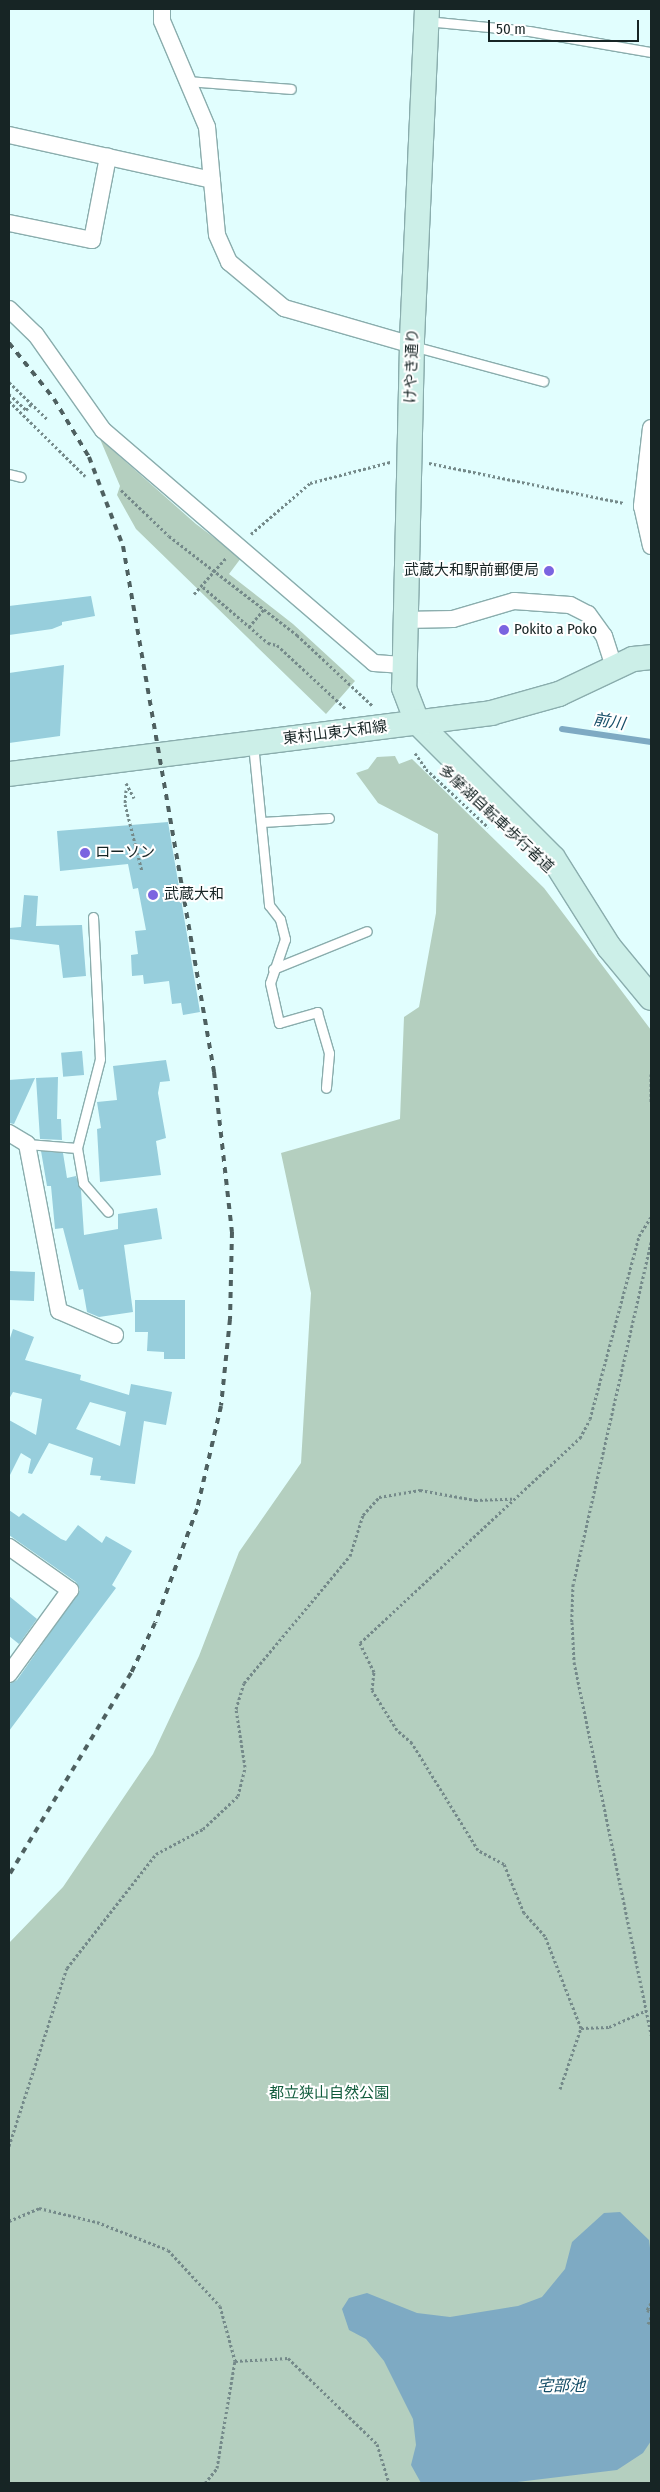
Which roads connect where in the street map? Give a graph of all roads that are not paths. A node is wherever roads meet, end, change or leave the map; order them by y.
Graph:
1 (162, 9) edge
2 (427, 15) edge
3 (651, 52) edge
4 (188, 82) junction
5 (291, 89) dead end
6 (9, 135) edge
7 (108, 157) junction
8 (212, 180) junction
9 (9, 223) edge
10 (9, 309) edge
11 (412, 345) junction
12 (544, 380) dead end
13 (651, 428) edge
14 (9, 474) edge
15 (21, 476) dead end
16 (651, 546) edge
17 (404, 620) junction
18 (651, 657) edge
19 (403, 665) junction
20 (615, 669) junction
21 (417, 722) junction
22 (254, 744) junction
23 (9, 774) edge
24 (329, 818) dead end
25 (262, 822) junction
26 (93, 917) dead end
27 (368, 931) dead end
28 (272, 969) junction
29 (651, 998) edge
30 (326, 1088) dead end
31 (9, 1133) edge
32 (27, 1144) junction
33 (77, 1148) junction
34 (108, 1212) dead end
35 (115, 1335) dead end
36 (9, 1547) edge
37 (9, 1674) edge

1 - 4 street
2 - 3 lane
2 - 11 street, けやき通り
4 - 5 lane
4 - 8 street
6 - 7 street
7 - 8 street
7 - 9 street
8 - 11 street
10 - 19 street
11 - 12 lane
11 - 17 street, けやき通り
13 - 16 street
14 - 15 lane
17 - 19 street, けやき通り
17 - 20 street
18 - 20 street, 東村山東大和線
19 - 21 street, けやき通り
20 - 21 street, 東村山東大和線
21 - 22 street, 東村山東大和線
21 - 29 street
22 - 23 street, 東村山東大和線
22 - 25 lane
24 - 25 lane
25 - 28 lane
26 - 33 lane
27 - 28 lane
28 - 30 lane
31 - 32 street
32 - 33 lane
32 - 35 street
33 - 34 lane
36 - 37 street

